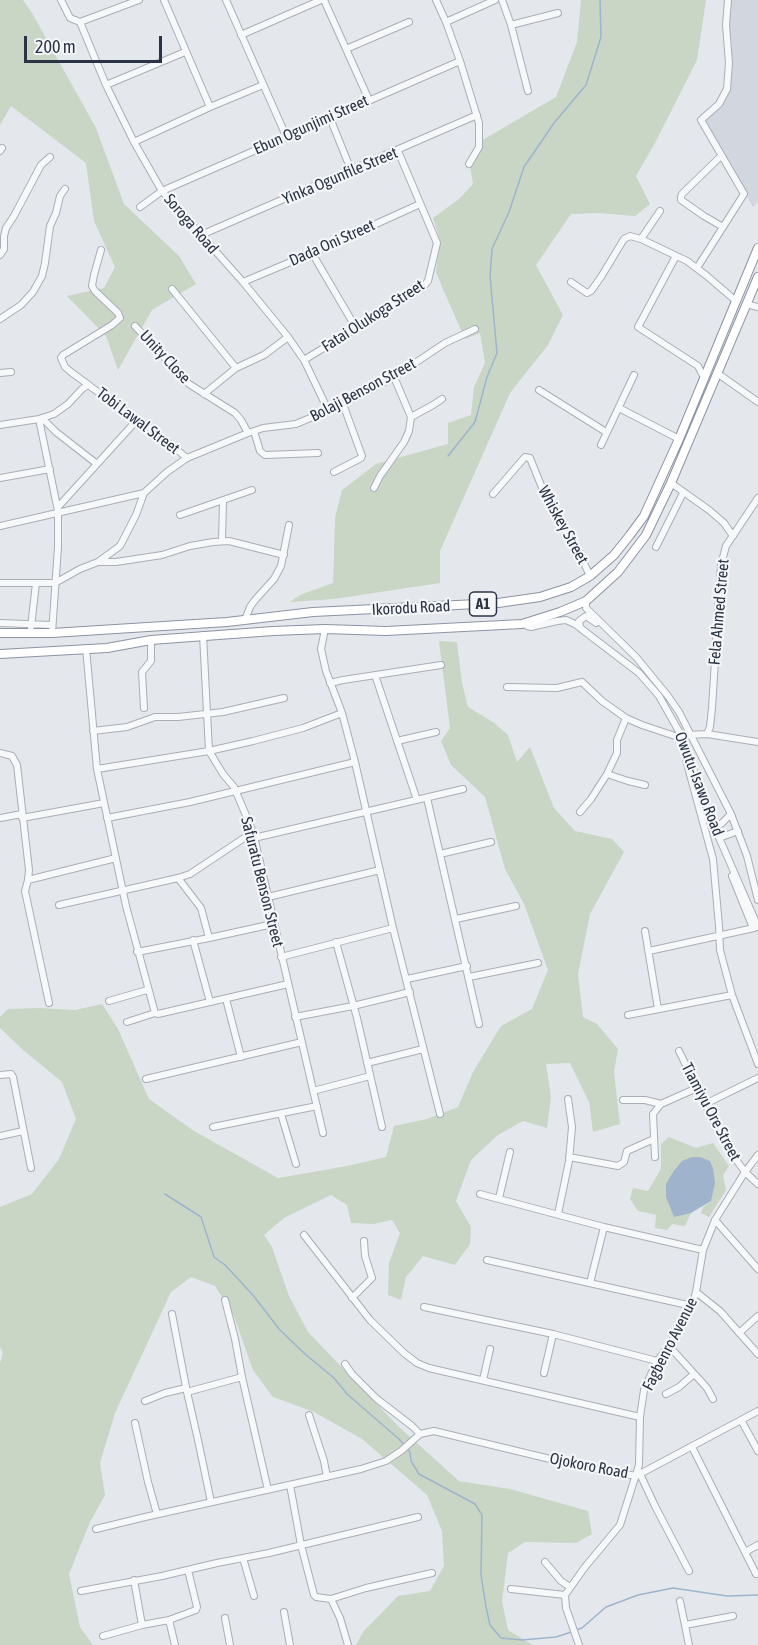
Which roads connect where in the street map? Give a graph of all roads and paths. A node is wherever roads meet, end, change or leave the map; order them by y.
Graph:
1 (61, 0) edge
2 (139, 0) edge
3 (164, 0) edge
4 (226, 0) edge
5 (322, 0) edge
6 (436, 0) edge
7 (495, 0) edge
8 (502, 0) edge
9 (728, 0) edge
10 (558, 13) dead end
11 (80, 22) junction
12 (409, 22) dead end
13 (446, 22) junction
14 (511, 25) junction
15 (240, 35) junction
16 (346, 49) junction
17 (185, 52) junction
18 (460, 61) junction
19 (106, 85) junction
20 (263, 85) junction
21 (528, 91) dead end
22 (369, 100) junction
23 (210, 107) junction
24 (477, 115) junction
25 (330, 118) junction
26 (286, 136) junction
27 (134, 142) junction
28 (398, 151) junction
29 (721, 156) junction
30 (51, 157) dead end
31 (469, 164) dead end
32 (351, 170) junction
33 (65, 189) dead end
34 (162, 191) junction
35 (420, 204) junction
36 (140, 207) dead end
37 (660, 211) dead end
38 (723, 227) junction
39 (201, 235) junction
40 (641, 239) junction
41 (758, 248) edge
42 (101, 250) dead end
43 (312, 253) junction
44 (0, 255) edge
45 (676, 256) junction
46 (697, 268) junction
47 (758, 277) edge
48 (243, 282) junction
49 (571, 282) dead end
50 (172, 289) dead end
51 (752, 291) junction
52 (758, 300) edge
53 (736, 301) junction
54 (746, 303) junction
55 (758, 307) edge
56 (0, 319) edge
57 (135, 326) dead end
58 (356, 328) junction
59 (475, 329) dead end
60 (288, 337) junction
61 (304, 360) junction
62 (236, 368) junction
63 (11, 372) dead end
64 (0, 373) edge
65 (717, 374) junction
66 (634, 375) dead end
67 (705, 376) junction
68 (394, 377) junction
69 (89, 385) junction
70 (539, 390) dead end
71 (204, 394) junction
72 (442, 399) dead end
73 (758, 402) edge
74 (343, 404) junction
75 (619, 408) junction
76 (328, 410) junction
77 (411, 417) junction
78 (41, 418) junction
79 (137, 420) junction
80 (0, 425) edge
81 (251, 432) junction
82 (606, 432) junction
83 (679, 439) junction
84 (601, 445) dead end
85 (318, 453) dead end
86 (187, 458) junction
87 (97, 464) junction
88 (50, 469) junction
89 (334, 472) dead end
90 (0, 478) edge
91 (670, 483) junction
92 (374, 488) dead end
93 (252, 490) dead end
94 (144, 493) junction
95 (683, 493) junction
96 (493, 494) dead end
97 (758, 498) edge
98 (223, 501) junction
99 (58, 509) junction
100 (180, 515) dead end
101 (289, 525) dead end
102 (0, 526) edge
103 (733, 536) junction
104 (222, 542) junction
105 (656, 547) dead end
106 (284, 555) junction
107 (98, 562) junction
108 (586, 578) junction
109 (0, 583) edge
110 (36, 583) junction
111 (55, 583) junction
112 (561, 591) junction
113 (590, 598) junction
114 (566, 610) junction
115 (245, 620) junction
116 (0, 623) edge
117 (525, 623) junction
118 (580, 627) junction
119 (31, 628) junction
120 (52, 629) junction
121 (325, 629) junction
122 (0, 633) edge
123 (203, 635) junction
124 (151, 640) junction
125 (620, 642) junction
126 (86, 648) junction
127 (0, 654) edge
128 (441, 664) dead end
129 (375, 675) junction
130 (330, 683) junction
131 (507, 687) dead end
132 (284, 698) dead end
133 (144, 708) dead end
134 (342, 713) junction
135 (207, 714) junction
136 (626, 718) junction
137 (93, 731) junction
138 (436, 732) dead end
139 (707, 734) junction
140 (689, 735) junction
141 (680, 736) junction
142 (397, 741) junction
143 (758, 742) edge
144 (209, 751) junction
145 (0, 753) edge
146 (355, 762) junction
147 (97, 769) junction
148 (607, 774) junction
149 (645, 785) dead end
150 (463, 789) dead end
151 (236, 791) junction
152 (428, 798) junction
153 (417, 800) junction
154 (104, 803) junction
155 (366, 812) junction
156 (580, 812) dead end
157 (700, 812) junction
158 (731, 814) junction
159 (22, 816) junction
160 (0, 818) edge
161 (107, 818) junction
162 (714, 826) junction
163 (738, 831) junction
164 (254, 835) junction
165 (719, 838) junction
166 (491, 842) dead end
167 (440, 854) junction
168 (116, 858) junction
169 (380, 870) junction
170 (178, 878) junction
171 (28, 880) junction
172 (122, 891) junction
173 (268, 897) junction
174 (758, 900) edge
175 (59, 905) dead end
176 (516, 906) dead end
177 (456, 919) junction
178 (273, 924) junction
179 (756, 927) edge
180 (393, 928) junction
181 (645, 931) dead end
182 (719, 937) junction
183 (209, 938) junction
184 (193, 940) junction
185 (336, 942) junction
186 (649, 951) junction
187 (137, 952) junction
188 (281, 957) junction
189 (538, 963) dead end
190 (466, 966) junction
191 (469, 977) junction
192 (407, 979) junction
193 (288, 984) junction
194 (147, 990) junction
195 (410, 992) junction
196 (732, 994) junction
197 (226, 999) junction
198 (109, 1001) dead end
199 (210, 1002) junction
200 (49, 1003) dead end
201 (354, 1006) junction
202 (658, 1009) junction
203 (155, 1013) junction
204 (628, 1014) dead end
205 (295, 1017) junction
206 (127, 1022) dead end
207 (479, 1024) dead end
208 (302, 1042) junction
209 (423, 1049) junction
210 (679, 1050) dead end
211 (240, 1057) junction
212 (367, 1063) junction
213 (758, 1064) edge
214 (0, 1075) edge
215 (370, 1076) junction
216 (758, 1078) edge
217 (146, 1079) dead end
218 (697, 1088) junction
219 (313, 1091) junction
220 (568, 1099) dead end
221 (623, 1100) dead end
222 (661, 1104) junction
223 (705, 1104) junction
224 (317, 1106) junction
225 (281, 1114) junction
226 (440, 1114) dead end
227 (213, 1127) dead end
228 (382, 1127) dead end
229 (23, 1131) junction
230 (323, 1133) dead end
231 (0, 1136) edge
232 (654, 1139) junction
233 (510, 1152) dead end
234 (758, 1155) edge
235 (655, 1156) dead end
236 (569, 1157) junction
237 (296, 1164) dead end
238 (31, 1168) dead end
239 (746, 1172) junction
240 (758, 1184) edge
241 (480, 1194) dead end
242 (499, 1198) junction
243 (558, 1214) junction
244 (715, 1220) junction
245 (604, 1227) junction
246 (304, 1235) dead end
247 (364, 1241) dead end
248 (703, 1250) junction
249 (487, 1260) dead end
250 (758, 1269) edge
251 (590, 1282) junction
252 (696, 1292) junction
253 (352, 1298) junction
254 (225, 1300) dead end
255 (692, 1306) junction
256 (424, 1307) dead end
257 (172, 1314) dead end
258 (758, 1316) edge
259 (739, 1333) junction
260 (553, 1334) junction
261 (669, 1346) junction
262 (490, 1349) dead end
263 (758, 1354) edge
264 (657, 1361) junction
265 (345, 1364) dead end
266 (544, 1373) dead end
267 (694, 1374) junction
268 (242, 1377) junction
269 (483, 1380) junction
270 (186, 1390) junction
271 (666, 1394) dead end
272 (713, 1399) dead end
273 (145, 1401) dead end
274 (758, 1411) edge
275 (309, 1415) dead end
276 (640, 1417) junction
277 (741, 1420) junction
278 (135, 1423) dead end
279 (420, 1434) junction
280 (692, 1447) junction
281 (758, 1451) edge
282 (638, 1475) junction
283 (327, 1477) junction
284 (290, 1485) junction
285 (268, 1490) junction
286 (211, 1502) junction
287 (157, 1514) junction
288 (418, 1517) dead end
289 (96, 1529) dead end
290 (301, 1545) junction
291 (758, 1545) edge
292 (745, 1552) junction
293 (243, 1558) junction
294 (545, 1562) dead end
295 (188, 1570) junction
296 (689, 1571) dead end
297 (432, 1573) dead end
298 (756, 1574) dead end
299 (134, 1580) junction
300 (570, 1587) junction
301 (511, 1589) dead end
302 (81, 1591) dead end
303 (565, 1595) junction
304 (254, 1596) dead end
305 (331, 1599) junction
306 (680, 1601) dead end
307 (284, 1612) dead end
308 (733, 1616) dead end
309 (225, 1618) dead end
310 (169, 1620) junction
311 (142, 1625) junction
312 (685, 1625) junction
313 (103, 1636) dead end
314 (175, 1645) edge
315 (230, 1645) edge
316 (290, 1645) edge
317 (348, 1645) edge
318 (579, 1645) edge
319 (689, 1645) edge

1 - 11 street, Soroga Road
2 - 11 street
3 - 17 street
4 - 15 street
5 - 15 street
5 - 16 street
6 - 13 street
7 - 13 street
8 - 14 street
9 - 29 street
10 - 14 street
11 - 19 street, Soroga Road
12 - 16 street
13 - 18 street
14 - 21 street
15 - 20 street
16 - 22 street
17 - 19 street
17 - 23 street
18 - 22 street, Ebun Ogunjimi Street
18 - 24 street
19 - 27 street, Soroga Road
20 - 23 street
20 - 26 street
22 - 25 street, Ebun Ogunjimi Street
23 - 27 street
24 - 28 street, Yinka Ogunfile Street
24 - 31 street
25 - 26 street, Ebun Ogunjimi Street
25 - 32 street
26 - 34 street, Ebun Ogunjimi Street
27 - 34 street, Soroga Road
28 - 32 street, Yinka Ogunfile Street
28 - 35 street
29 - 38 street
29 - 38 street
30 - 44 street
32 - 39 street, Yinka Ogunfile Street
33 - 56 street
34 - 36 street, Ebun Ogunjimi Street
34 - 39 street, Soroga Road
35 - 43 street, Dada Oni Street
35 - 58 street, Fatai Olukoga Street
37 - 40 street
38 - 46 street
39 - 48 street, Soroga Road
40 - 45 street
40 - 49 street
41 - 53 highway, Ikorodu Road / A1
42 - 69 street, Tobi Lawal Street
43 - 48 street, Dada Oni Street
43 - 58 street
45 - 46 street
45 - 67 street
46 - 53 street
47 - 51 highway, Ikorodu Road / A1
48 - 60 street, Soroga Road
50 - 62 street
51 - 52 street
51 - 54 highway, Ikorodu Road / A1
53 - 67 highway, Ikorodu Road / A1
54 - 55 street
54 - 65 highway, Ikorodu Road / A1
57 - 71 street, Unity Close
58 - 61 street, Fatai Olukoga Street
59 - 68 street, Bolaji Benson Street
60 - 61 street, Soroga Road
60 - 62 street
61 - 76 street, Soroga Road
62 - 71 street
63 - 64 street
65 - 73 street
65 - 91 highway, Ikorodu Road / A1
66 - 75 street
67 - 83 highway, Ikorodu Road / A1
68 - 74 street, Bolaji Benson Street
68 - 77 street
69 - 78 street
69 - 79 street, Tobi Lawal Street
70 - 82 street
71 - 81 street, Unity Close
72 - 77 street
74 - 76 street, Bolaji Benson Street
74 - 89 street
75 - 82 street
75 - 83 street
76 - 81 street, Bolaji Benson Street
77 - 92 street
78 - 80 street
78 - 87 street
78 - 88 street
79 - 86 street, Tobi Lawal Street
79 - 87 street
81 - 85 street, Unity Close
81 - 86 street, Bolaji Benson Street
82 - 84 street
83 - 108 highway, Ikorodu Road / A1
86 - 94 street, Bolaji Benson Street
87 - 99 street
88 - 90 street
88 - 99 street
91 - 95 street
91 - 113 highway, Ikorodu Road / A1
93 - 98 street
94 - 99 street
94 - 107 street, Bolaji Benson Street
95 - 103 street
95 - 105 street
96 - 108 street, Whiskey Street
97 - 103 street, Fela Ahmed Street
98 - 100 street
98 - 104 street
99 - 102 street
99 - 111 street
101 - 106 street
103 - 139 street, Fela Ahmed Street
104 - 106 street
104 - 107 street
106 - 115 street
107 - 111 street, Bolaji Benson Street
108 - 112 highway, Ikorodu Road / A1
108 - 113 highway
109 - 110 street
110 - 111 street
110 - 119 street
111 - 120 street
112 - 114 highway
112 - 115 highway, Ikorodu Road / A1
113 - 114 highway, Ikorodu Road / A1
113 - 125 street, Owutu-Isawo Road
114 - 117 highway, Ikorodu Road / A1
115 - 120 highway, Ikorodu Road / A1
116 - 119 street
117 - 118 street, Owutu-Isawo Road
117 - 121 highway, Ikorodu Road / A1
118 - 125 street
118 - 141 street, Owutu-Isawo Road
119 - 120 highway, Ikorodu Road / A1
119 - 122 highway, Ikorodu Road / A1
121 - 123 highway, Ikorodu Road / A1
121 - 130 street
123 - 124 highway, Ikorodu Road / A1
123 - 135 street, Safuratu Benson Street
124 - 126 highway, Ikorodu Road / A1
124 - 133 street
125 - 140 street, Owutu-Isawo Road
126 - 127 highway, Ikorodu Road / A1
126 - 137 street
128 - 129 street
129 - 130 street
129 - 142 street
130 - 134 street
131 - 136 street
132 - 135 street
134 - 144 street
134 - 146 street
135 - 137 street
135 - 144 street, Safuratu Benson Street
136 - 141 street
136 - 148 street
137 - 147 street
138 - 142 street
139 - 140 street
139 - 143 street
140 - 158 street, Owutu-Isawo Road
141 - 157 street
141 - 162 street, Owutu-Isawo Road
142 - 153 street
144 - 147 street
144 - 151 street, Safuratu Benson Street
145 - 159 street
146 - 151 street
146 - 155 street
147 - 154 street
148 - 149 street
148 - 156 street
150 - 152 street
151 - 161 street
151 - 164 street, Safuratu Benson Street
152 - 153 street
152 - 167 street
153 - 155 street
154 - 159 street
154 - 161 street
155 - 164 street
155 - 169 street
157 - 179 street
157 - 182 street
158 - 162 street
158 - 163 street, Owutu-Isawo Road
159 - 160 street
159 - 171 street
161 - 168 street
162 - 165 street, Owutu-Isawo Road
163 - 165 street
163 - 174 street, Owutu-Isawo Road
164 - 170 street
164 - 173 street, Safuratu Benson Street
165 - 179 street, Owutu-Isawo Road
166 - 167 street
167 - 177 street
168 - 171 street
168 - 172 street
169 - 173 street
169 - 180 street
170 - 172 street
170 - 183 street
171 - 200 street
172 - 175 street
172 - 187 street
173 - 178 street, Safuratu Benson Street
176 - 177 street
177 - 190 street
178 - 183 street
178 - 188 street, Safuratu Benson Street
179 - 182 street
180 - 185 street
180 - 192 street
181 - 186 street
182 - 186 street
182 - 196 street
183 - 184 street
184 - 187 street
184 - 199 street
185 - 188 street
185 - 201 street
186 - 202 street
187 - 194 street
188 - 193 street, Safuratu Benson Street
189 - 191 street
190 - 191 street
190 - 192 street
191 - 207 street
192 - 195 street
193 - 197 street
193 - 205 street, Safuratu Benson Street
194 - 198 street
194 - 203 street
195 - 201 street
195 - 209 street
196 - 202 street
196 - 213 street
197 - 199 street
197 - 211 street
199 - 203 street
201 - 205 street
201 - 212 street
202 - 204 street
203 - 206 street
205 - 208 street, Safuratu Benson Street
208 - 211 street
208 - 219 street, Safuratu Benson Street
209 - 212 street
209 - 226 street
210 - 218 street, Tiamiyu Ore Street
211 - 217 street
212 - 215 street
214 - 229 street
215 - 219 street
215 - 228 street
216 - 223 street
218 - 222 street
218 - 223 street, Tiamiyu Ore Street
219 - 224 street, Safuratu Benson Street
220 - 236 street
221 - 222 street
222 - 232 street
223 - 239 street, Tiamiyu Ore Street
224 - 225 street
224 - 230 street, Safuratu Benson Street
225 - 227 street
225 - 237 street
229 - 231 street
229 - 238 street
232 - 235 street
232 - 236 street
233 - 242 street
234 - 239 street, Fagbenro Avenue
236 - 243 street
239 - 240 street, Tiamiyu Ore Street
239 - 244 street, Fagbenro Avenue
241 - 242 street
242 - 243 street
243 - 245 street
244 - 248 street, Fagbenro Avenue
244 - 250 street
245 - 248 street
245 - 251 street
246 - 253 street
247 - 253 street
248 - 252 street, Fagbenro Avenue
249 - 251 street
251 - 255 street
252 - 255 street, Fagbenro Avenue
252 - 259 street
253 - 269 street
254 - 268 street
255 - 261 street, Fagbenro Avenue
256 - 260 street
257 - 270 street
258 - 259 street
259 - 263 street
260 - 264 street
260 - 266 street
261 - 264 street, Fagbenro Avenue
261 - 267 street
262 - 269 street
264 - 276 street, Fagbenro Avenue
265 - 279 street
267 - 271 street
267 - 272 street
268 - 270 street
268 - 285 street
269 - 276 street
270 - 273 street
270 - 286 street
274 - 277 street, Ojokoro Road
275 - 283 street
276 - 282 street, Fagbenro Avenue
277 - 280 street, Ojokoro Road
277 - 281 street
278 - 287 street
279 - 282 street, Ojokoro Road
279 - 283 street
280 - 282 street, Ojokoro Road
280 - 292 street
282 - 296 street
282 - 300 street, Fagbenro Avenue
283 - 284 street
284 - 285 street
284 - 290 street
285 - 286 street
286 - 287 street
287 - 289 street
288 - 290 street
290 - 293 street
290 - 305 street
291 - 292 street
292 - 298 street
293 - 295 street
293 - 304 street
294 - 300 street
295 - 299 street
295 - 310 street
297 - 305 street
299 - 302 street
299 - 311 street
300 - 303 street, Fagbenro Avenue
301 - 303 street
303 - 318 street
305 - 317 street
306 - 312 street
307 - 316 street
308 - 312 street
309 - 315 street
310 - 311 street
310 - 314 street
311 - 313 street
312 - 319 street

